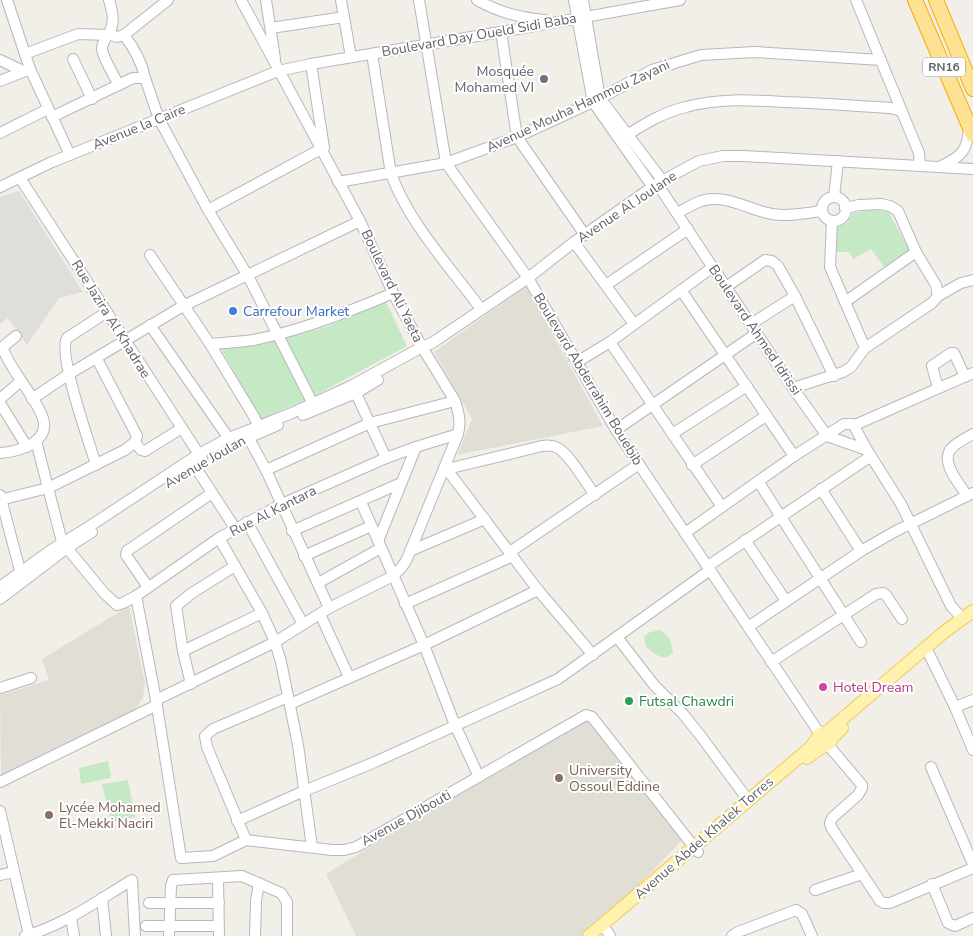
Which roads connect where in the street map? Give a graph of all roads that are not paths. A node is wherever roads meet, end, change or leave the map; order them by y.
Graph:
1 (7, 0) edge
2 (109, 0) edge
3 (168, 0) edge
4 (241, 0) edge
5 (266, 0) edge
6 (341, 0) edge
7 (418, 0) edge
8 (477, 0) edge
9 (574, 0) edge
10 (583, 0) edge
11 (680, 0) edge
12 (851, 0) edge
13 (856, 0) edge
14 (915, 0) edge
15 (936, 0) edge
16 (344, 17) junction
17 (582, 17) junction
18 (558, 21) junction
19 (271, 28) junction
20 (501, 32) junction
21 (108, 34) junction
22 (124, 35) junction
23 (427, 44) junction
24 (25, 54) junction
25 (372, 54) junction
26 (351, 57) junction
27 (73, 59) dead end
28 (0, 60) edge
29 (880, 60) junction
30 (311, 64) junction
31 (277, 69) junction
32 (27, 70) junction
33 (145, 78) junction
34 (0, 81) edge
35 (119, 85) junction
36 (973, 88) edge
37 (92, 99) junction
38 (597, 100) junction
39 (901, 110) junction
40 (50, 113) junction
41 (159, 119) junction
42 (971, 130) edge
43 (0, 133) edge
44 (627, 134) junction
45 (517, 137) junction
46 (323, 153) junction
47 (70, 155) junction
48 (838, 161) junction
49 (446, 163) junction
50 (920, 165) junction
51 (941, 167) junction
52 (973, 169) edge
53 (391, 174) junction
54 (20, 178) junction
55 (338, 182) junction
56 (658, 185) junction
57 (0, 187) edge
58 (834, 197) junction
59 (845, 208) junction
60 (208, 210) junction
61 (822, 211) junction
62 (677, 213) junction
63 (360, 221) junction
64 (832, 221) junction
65 (688, 229) junction
66 (585, 236) junction
67 (574, 242) junction
68 (916, 252) junction
69 (150, 255) dead end
70 (713, 267) junction
71 (248, 276) junction
72 (528, 278) junction
73 (973, 280) edge
74 (606, 285) junction
75 (726, 286) junction
76 (681, 290) junction
77 (393, 293) junction
78 (796, 296) junction
79 (938, 296) junction
80 (844, 302) junction
81 (183, 306) junction
82 (482, 309) junction
83 (107, 312) junction
84 (634, 324) junction
85 (750, 324) junction
86 (150, 325) junction
87 (757, 333) junction
88 (277, 334) junction
89 (16, 336) dead end
90 (126, 341) junction
91 (610, 342) junction
92 (210, 344) junction
93 (426, 347) junction
94 (1, 348) edge
95 (866, 348) junction
96 (724, 355) junction
97 (97, 359) junction
98 (577, 362) junction
99 (69, 374) junction
100 (969, 375) edge
101 (834, 376) junction
102 (21, 381) junction
103 (747, 386) junction
104 (793, 388) junction
105 (938, 388) junction
106 (354, 389) junction
107 (0, 399) edge
108 (32, 399) junction
109 (455, 401) junction
110 (0, 403) edge
111 (652, 405) junction
112 (314, 406) junction
113 (766, 416) junction
114 (370, 424) junction
115 (855, 425) junction
116 (182, 428) junction
117 (259, 429) junction
118 (616, 430) junction
119 (458, 434) junction
120 (672, 434) junction
121 (973, 434) edge
122 (827, 436) junction
123 (248, 437) junction
124 (231, 441) junction
125 (135, 442) junction
126 (31, 444) junction
127 (416, 447) junction
128 (0, 453) edge
129 (869, 453) junction
130 (794, 456) junction
131 (386, 458) junction
132 (199, 460) junction
133 (639, 464) junction
134 (96, 465) junction
135 (692, 465) junction
136 (446, 468) junction
137 (266, 470) junction
138 (758, 481) junction
139 (401, 483) junction
140 (48, 488) junction
141 (821, 489) junction
142 (212, 493) junction
143 (970, 494) edge
144 (595, 495) junction
145 (0, 498) edge
146 (361, 502) junction
147 (282, 504) junction
148 (722, 508) junction
149 (781, 516) junction
150 (485, 519) junction
151 (247, 522) junction
152 (911, 524) junction
153 (371, 526) junction
154 (235, 528) junction
155 (292, 531) junction
156 (685, 533) junction
157 (219, 538) junction
158 (745, 540) junction
159 (65, 545) junction
160 (379, 545) junction
161 (410, 551) junction
162 (861, 551) junction
163 (512, 554) junction
164 (304, 556) junction
165 (235, 566) junction
166 (709, 568) junction
167 (393, 576) junction
168 (22, 577) junction
169 (820, 578) junction
170 (318, 584) junction
171 (0, 587) edge
172 (148, 587) junction
173 (538, 590) junction
174 (136, 596) junction
175 (0, 599) edge
176 (786, 601) junction
177 (405, 604) junction
178 (324, 611) junction
179 (973, 611) edge
180 (262, 613) junction
181 (843, 614) junction
182 (902, 619) dead end
183 (963, 621) edge
184 (303, 624) junction
185 (748, 627) junction
186 (617, 637) junction
187 (275, 642) junction
188 (862, 642) dead end
189 (424, 645) junction
190 (183, 651) junction
191 (928, 654) junction
192 (593, 655) junction
193 (771, 662) junction
194 (350, 677) junction
195 (31, 678) dead end
196 (191, 684) junction
197 (0, 688) edge
198 (289, 700) junction
199 (973, 700) edge
200 (156, 703) junction
201 (955, 707) junction
202 (455, 725) junction
203 (825, 739) junction
204 (973, 750) edge
205 (931, 767) dead end
206 (479, 777) junction
207 (0, 782) edge
208 (304, 791) junction
209 (748, 800) junction
210 (0, 811) edge
211 (237, 821) junction
212 (246, 840) junction
213 (312, 847) junction
214 (696, 849) junction
215 (973, 866) edge
216 (14, 872) junction
217 (862, 874) junction
218 (0, 875) edge
219 (218, 878) junction
220 (259, 883) junction
221 (932, 884) junction
222 (815, 890) dead end
223 (102, 898) junction
224 (149, 903) dead end
225 (170, 903) junction
226 (219, 903) junction
227 (71, 918) junction
228 (973, 918) edge
229 (146, 926) dead end
230 (169, 931) edge
231 (218, 931) edge
232 (41, 934) edge
233 (606, 934) edge
234 (27, 936) edge
235 (74, 936) edge
236 (106, 936) edge
237 (135, 936) edge
238 (255, 936) edge
239 (287, 936) edge
240 (589, 936) edge
241 (732, 936) edge
242 (812, 936) edge

1 - 24 street
2 - 21 street
3 - 22 street
4 - 31 street, Boulevard Ali Yaeta
5 - 19 street
6 - 16 street
7 - 23 street, Boulevard Abderrahim Bouebib
8 - 18 street
9 - 17 street
10 - 17 street
11 - 17 street, Boulevard Day Oueld Sidi Baba
12 - 13 street
13 - 29 street
14 - 42 highway, RN16
15 - 36 highway, RN16
16 - 19 street
16 - 26 street
17 - 18 street, Boulevard Day Oueld Sidi Baba
17 - 38 street
18 - 20 street, Boulevard Day Oueld Sidi Baba
19 - 31 street
20 - 23 street, Boulevard Day Oueld Sidi Baba
20 - 45 street
21 - 22 street
21 - 24 street
21 - 35 street
22 - 33 street
23 - 25 street, Boulevard Day Oueld Sidi Baba
23 - 49 street, Boulevard Abderrahim Bouebib
24 - 32 street
25 - 26 street, Boulevard Day Oueld Sidi Baba
25 - 53 street
26 - 30 street, Boulevard Day Oueld Sidi Baba
27 - 37 street
28 - 32 street
29 - 38 street, Avenue Mouha Hammou Zayani
29 - 39 street
30 - 31 street, Boulevard Day Oueld Sidi Baba
30 - 46 street
31 - 41 street, Avenue la Caire
31 - 46 street, Boulevard Ali Yaeta
32 - 34 street
32 - 40 street
33 - 35 street
33 - 41 street
35 - 37 street
37 - 40 street
38 - 44 street
38 - 45 street, Avenue Mouha Hammou Zayani
38 - 56 street
39 - 44 street
39 - 50 street
40 - 43 street
40 - 47 street
41 - 47 street, Avenue la Caire
41 - 60 street
42 - 51 street
44 - 56 street
45 - 49 street, Avenue Mouha Hammou Zayani
45 - 66 street
46 - 55 street, Boulevard Ali Yaeta
46 - 60 street
47 - 54 street, Avenue la Caire
48 - 50 street, Avenue Al Joulane
48 - 56 street, Avenue Al Joulane
48 - 58 street
49 - 53 street, Avenue Mouha Hammou Zayani
49 - 72 street, Boulevard Abderrahim Bouebib
50 - 51 street, Avenue Al Joulane
51 - 52 street, Avenue Al Joulane
53 - 55 street, Avenue Mouha Hammou Zayani
53 - 82 street
54 - 57 street, Avenue la Caire
54 - 83 street, Rue Jazira Al Khadrae
55 - 63 street, Boulevard Ali Yaeta
56 - 62 street, Boulevard Ahmed Idrissi
56 - 66 street, Avenue Al Joulane
58 - 59 street
58 - 61 street
59 - 64 street
59 - 68 street
60 - 71 street
61 - 62 street
61 - 64 street
62 - 65 street, Boulevard Ahmed Idrissi
63 - 71 street
63 - 77 street, Boulevard Ali Yaeta
64 - 80 street
65 - 70 street, Boulevard Ahmed Idrissi
65 - 74 street
66 - 67 street, Avenue Al Joulane
67 - 72 street, Avenue Al Joulane
67 - 74 street
68 - 79 street
68 - 80 street
69 - 81 street
70 - 75 street, Boulevard Ahmed Idrissi
70 - 76 street
71 - 81 street
71 - 88 street
72 - 82 street, Avenue Al Joulane
72 - 98 street, Boulevard Abderrahim Bouebib
73 - 79 street
74 - 84 street
75 - 78 street
75 - 85 street, Boulevard Ahmed Idrissi
76 - 84 street
76 - 96 street
77 - 88 street
77 - 93 street, Boulevard Ali Yaeta
78 - 85 street
78 - 101 street
79 - 95 street
80 - 95 street
81 - 86 street
81 - 92 street
82 - 93 street, Avenue Al Joulane
83 - 90 street, Rue Jazira Al Khadrae
83 - 99 street
84 - 91 street
85 - 87 street, Boulevard Ahmed Idrissi
86 - 90 street
86 - 124 street
87 - 96 street
87 - 104 street, Boulevard Ahmed Idrissi
88 - 92 street
88 - 112 street
89 - 94 street
90 - 97 street
90 - 116 street, Rue Jazira Al Khadrae
91 - 98 street
91 - 111 street
92 - 117 street
93 - 106 street, Avenue Joulan
93 - 109 street, Boulevard Ali Yaeta
94 - 102 street
95 - 101 street
96 - 103 street
96 - 111 street
97 - 99 street
97 - 125 street
98 - 118 street, Boulevard Abderrahim Bouebib
99 - 108 street
99 - 134 street
100 - 105 street
100 - 105 street
101 - 104 street
102 - 107 street
102 - 108 street
103 - 113 street
103 - 120 street
104 - 122 street, Boulevard Ahmed Idrissi
105 - 115 street
106 - 112 street, Avenue Joulan
106 - 114 street
108 - 126 street
109 - 114 street
109 - 119 street, Boulevard Ali Yaeta
110 - 126 street
111 - 118 street
111 - 120 street
112 - 117 street, Avenue Joulan
113 - 130 street
113 - 135 street
114 - 131 street
114 - 137 street
115 - 122 street
115 - 129 street
116 - 125 street
116 - 132 street, Rue Jazira Al Khadrae
117 - 123 street, Avenue Joulan
117 - 124 street, Avenue Joulan
118 - 133 street, Boulevard Abderrahim Bouebib
119 - 127 street, Rue Al Kantara
119 - 136 street, Boulevard Ali Yaeta
120 - 135 street
121 - 143 street
122 - 129 street
122 - 130 street
123 - 124 street, Avenue Joulan
123 - 137 street
124 - 132 street, Avenue Joulan
125 - 134 street
126 - 128 street
126 - 140 street
127 - 131 street, Rue Al Kantara
127 - 139 street
129 - 141 street
129 - 152 street
130 - 138 street
131 - 147 street, Rue Al Kantara
132 - 142 street, Rue Jazira Al Khadrae
132 - 159 street, Avenue Joulan
133 - 144 street
133 - 156 street, Boulevard Abderrahim Bouebib
134 - 140 street
135 - 148 street
136 - 144 street
136 - 150 street
136 - 161 street, Boulevard Ali Yaeta
137 - 147 street
138 - 148 street
138 - 149 street
139 - 146 street
139 - 160 street
140 - 145 street
140 - 159 street
141 - 149 street
141 - 162 street
142 - 154 street, Rue Jazira Al Khadrae
142 - 172 street
143 - 152 street
144 - 163 street
145 - 168 street
146 - 153 street
146 - 155 street
147 - 151 street, Rue Al Kantara
147 - 155 street
148 - 156 street
149 - 158 street
149 - 169 street
150 - 161 street
150 - 163 street
151 - 154 street, Rue Al Kantara
151 - 184 street
152 - 162 street
152 - 183 street
153 - 160 street
153 - 164 street
154 - 157 street, Rue Al Kantara
155 - 164 street
156 - 166 street, Boulevard Abderrahim Bouebib
157 - 165 street
157 - 172 street, Rue Al Kantara
158 - 166 street
158 - 176 street
159 - 168 street, Avenue Joulan
159 - 174 street, Rue Al Kantara
160 - 167 street
160 - 170 street
161 - 167 street, Boulevard Ali Yaeta
162 - 169 street
163 - 173 street
163 - 177 street
164 - 170 street
165 - 180 street
165 - 190 street
166 - 185 street, Boulevard Abderrahim Bouebib
166 - 186 street
167 - 177 street
167 - 178 street
168 - 171 street, Avenue Joulan
168 - 175 street, Avenue Joulan
169 - 176 street
169 - 181 street
170 - 178 street
172 - 174 street, Rue Al Kantara
173 - 189 street
173 - 192 street
174 - 200 street
176 - 185 street
177 - 189 street
178 - 184 street
178 - 194 street
179 - 183 main road, Avenue Abdel Khalek Torres
180 - 187 street
180 - 190 street
181 - 182 street
181 - 188 street
181 - 193 street
183 - 191 main road, Avenue Abdel Khalek Torres
183 - 203 main road, Avenue Abdel Khalek Torres
184 - 187 street
185 - 193 street, Boulevard Abderrahim Bouebib
186 - 192 street
186 - 209 street
187 - 196 street
187 - 198 street
189 - 194 street
189 - 202 street
190 - 196 street
191 - 201 street
191 - 203 main road, Avenue Abdel Khalek Torres
192 - 202 street
193 - 203 street, Boulevard Abderrahim Bouebib
194 - 198 street
195 - 197 street
196 - 200 street
198 - 208 street
198 - 211 street
199 - 201 street
200 - 207 street
200 - 212 street
201 - 204 street
202 - 206 street
202 - 208 street
203 - 209 main road, Avenue Abdel Khalek Torres
203 - 214 main road, Avenue Abdel Khalek Torres
203 - 217 street, Boulevard Abderrahim Bouebib
205 - 215 street
206 - 213 street, Avenue Djibouti
206 - 214 street, Avenue Djibouti
208 - 211 street
208 - 213 street
209 - 214 main road, Avenue Abdel Khalek Torres
210 - 216 street
211 - 212 street
212 - 213 street, Avenue Djibouti
214 - 233 main road, Avenue Abdel Khalek Torres
214 - 240 main road, Avenue Abdel Khalek Torres
215 - 221 street
216 - 218 street
216 - 234 street
217 - 221 street
217 - 222 street
219 - 220 street
219 - 225 street
219 - 226 street
220 - 238 street
220 - 239 street
221 - 228 street
223 - 227 street
223 - 236 street
223 - 237 street
224 - 225 street
225 - 226 street
225 - 230 street
226 - 231 street
227 - 232 street
227 - 235 street
229 - 230 street
230 - 231 street
232 - 234 street
241 - 242 street

